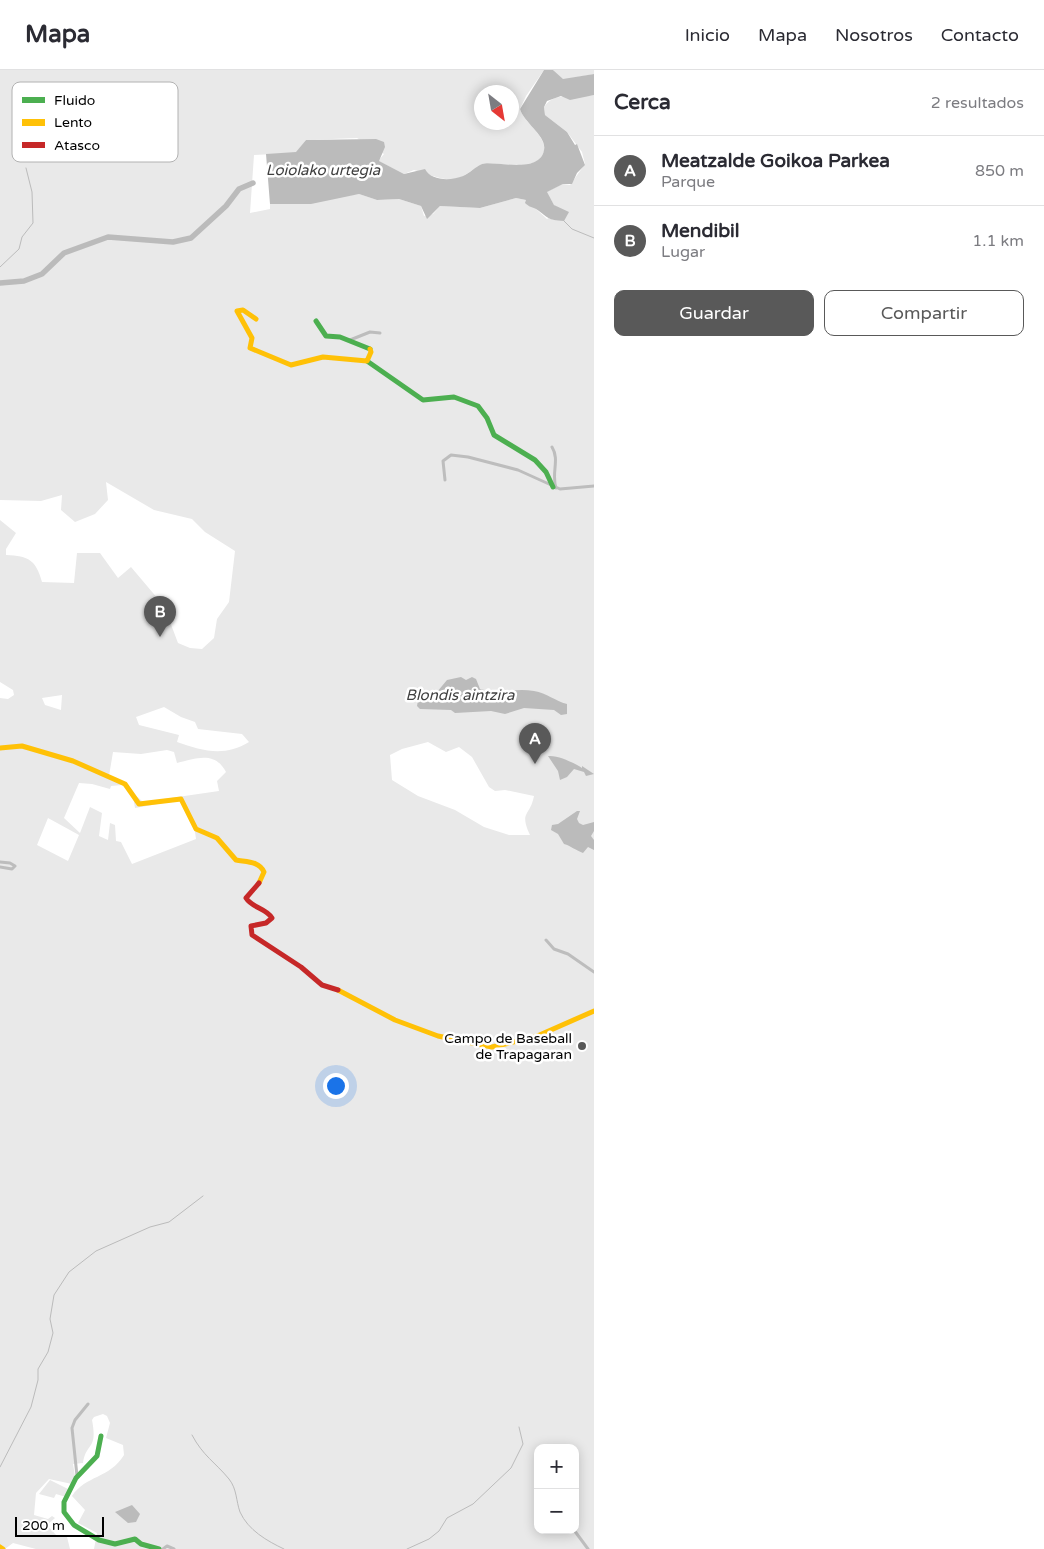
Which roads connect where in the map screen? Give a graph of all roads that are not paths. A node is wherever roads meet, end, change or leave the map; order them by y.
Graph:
1 (256, 319) dead end
2 (316, 321) dead end
3 (380, 333) dead end
4 (350, 340) junction
5 (367, 361) junction
6 (552, 447) dead end
7 (445, 480) dead end
8 (594, 486) edge
9 (554, 488) junction
10 (0, 748) edge
11 (0, 862) edge
12 (0, 867) edge
13 (546, 940) dead end
14 (594, 972) edge
15 (594, 1011) edge
16 (88, 1404) dead end
17 (101, 1436) dead end
18 (77, 1476) junction
19 (577, 1534) edge
20 (163, 1548) edge
21 (174, 1549) edge
22 (588, 1549) edge

1 - 5 street
2 - 4 street
3 - 4 street
4 - 5 street
5 - 9 street
6 - 9 street
7 - 9 street
8 - 9 street
10 - 15 street
11 - 12 street
13 - 14 street
16 - 18 street
17 - 18 street
18 - 20 street
19 - 22 street
20 - 21 street

